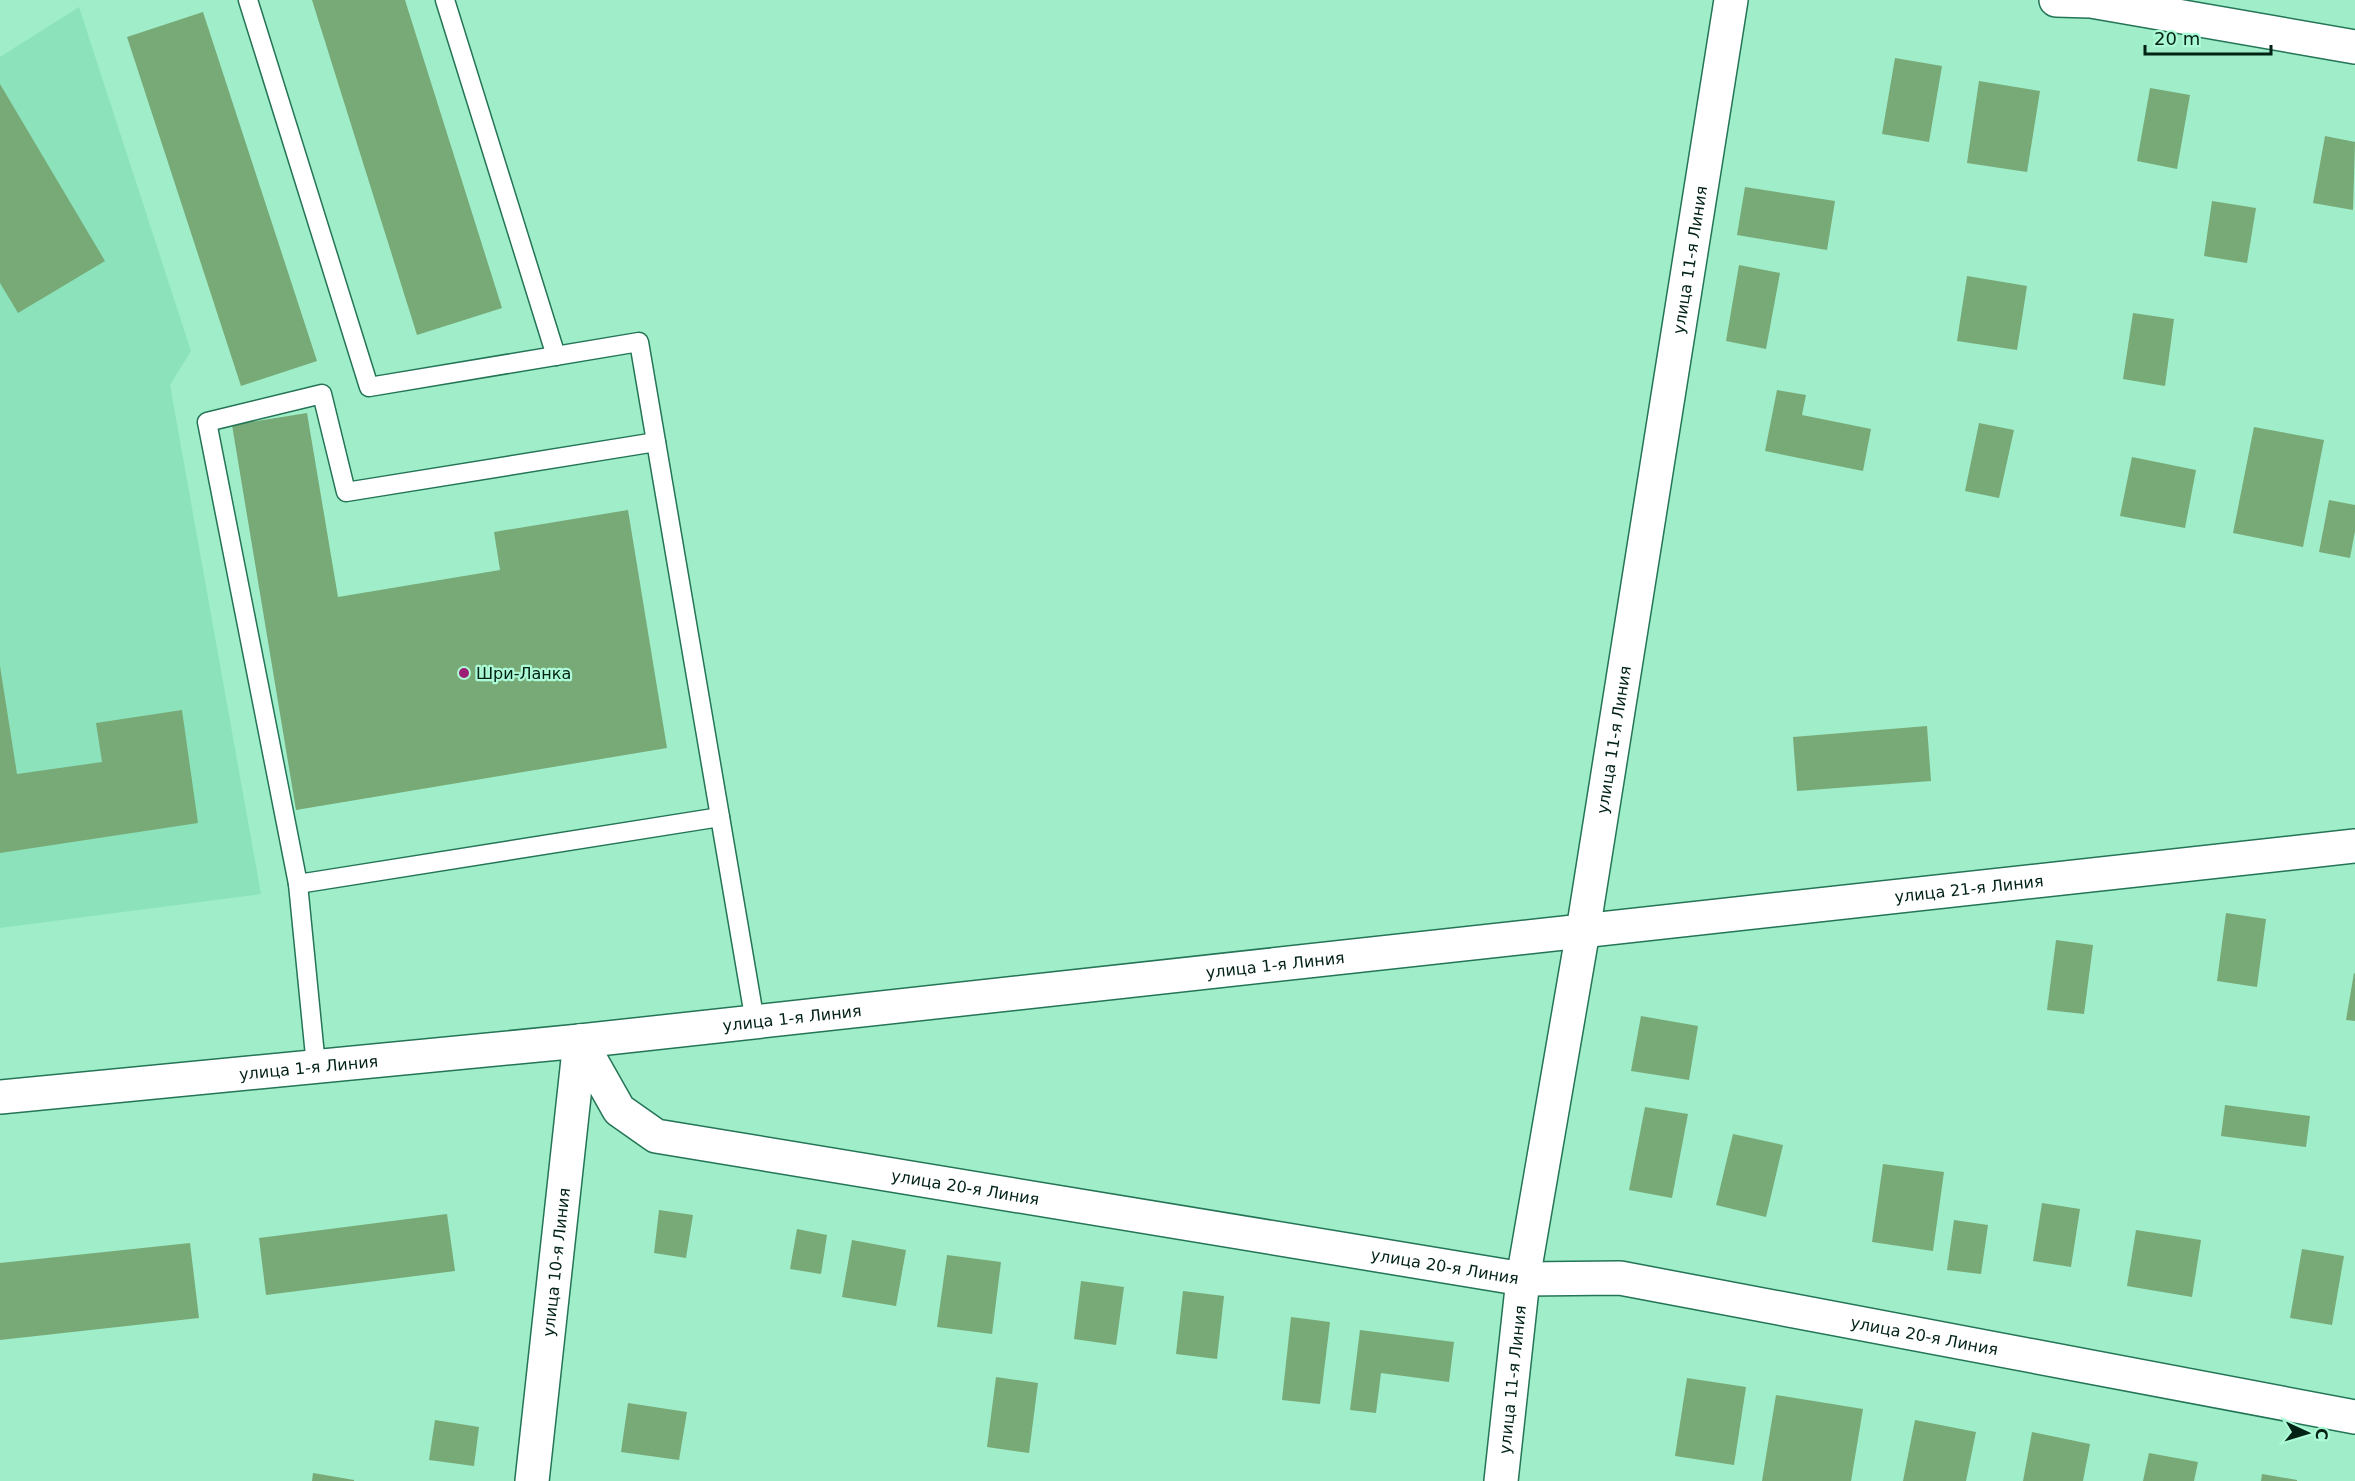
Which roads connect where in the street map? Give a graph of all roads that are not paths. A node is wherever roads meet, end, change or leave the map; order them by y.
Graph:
1 (248, 0) edge
2 (445, 0) edge
3 (1731, 0) edge
4 (2056, 0) edge
5 (2355, 47) edge
6 (556, 356) junction
7 (656, 442) junction
8 (720, 817) junction
9 (2355, 846) edge
10 (298, 884) junction
11 (1583, 931) junction
12 (754, 1022) junction
13 (580, 1041) junction
14 (316, 1066) junction
15 (0, 1097) edge
16 (1523, 1279) junction
17 (2355, 1417) edge
18 (532, 1481) edge
19 (1501, 1481) edge

1 - 6 lane
2 - 6 lane
3 - 11 street, улица 11-я Линия
4 - 5 street
6 - 7 lane
7 - 8 lane
7 - 10 lane
8 - 10 lane
8 - 12 lane
9 - 11 street, улица 21-я Линия
10 - 14 lane
11 - 12 street, улица 1-я Линия
11 - 16 street, улица 11-я Линия
12 - 13 street, улица 1-я Линия
13 - 14 street, улица 1-я Линия
13 - 16 street, улица 20-я Линия
13 - 18 street, улица 10-я Линия
14 - 15 street, улица 1-я Линия
16 - 17 street, улица 20-я Линия
16 - 19 street, улица 11-я Линия

